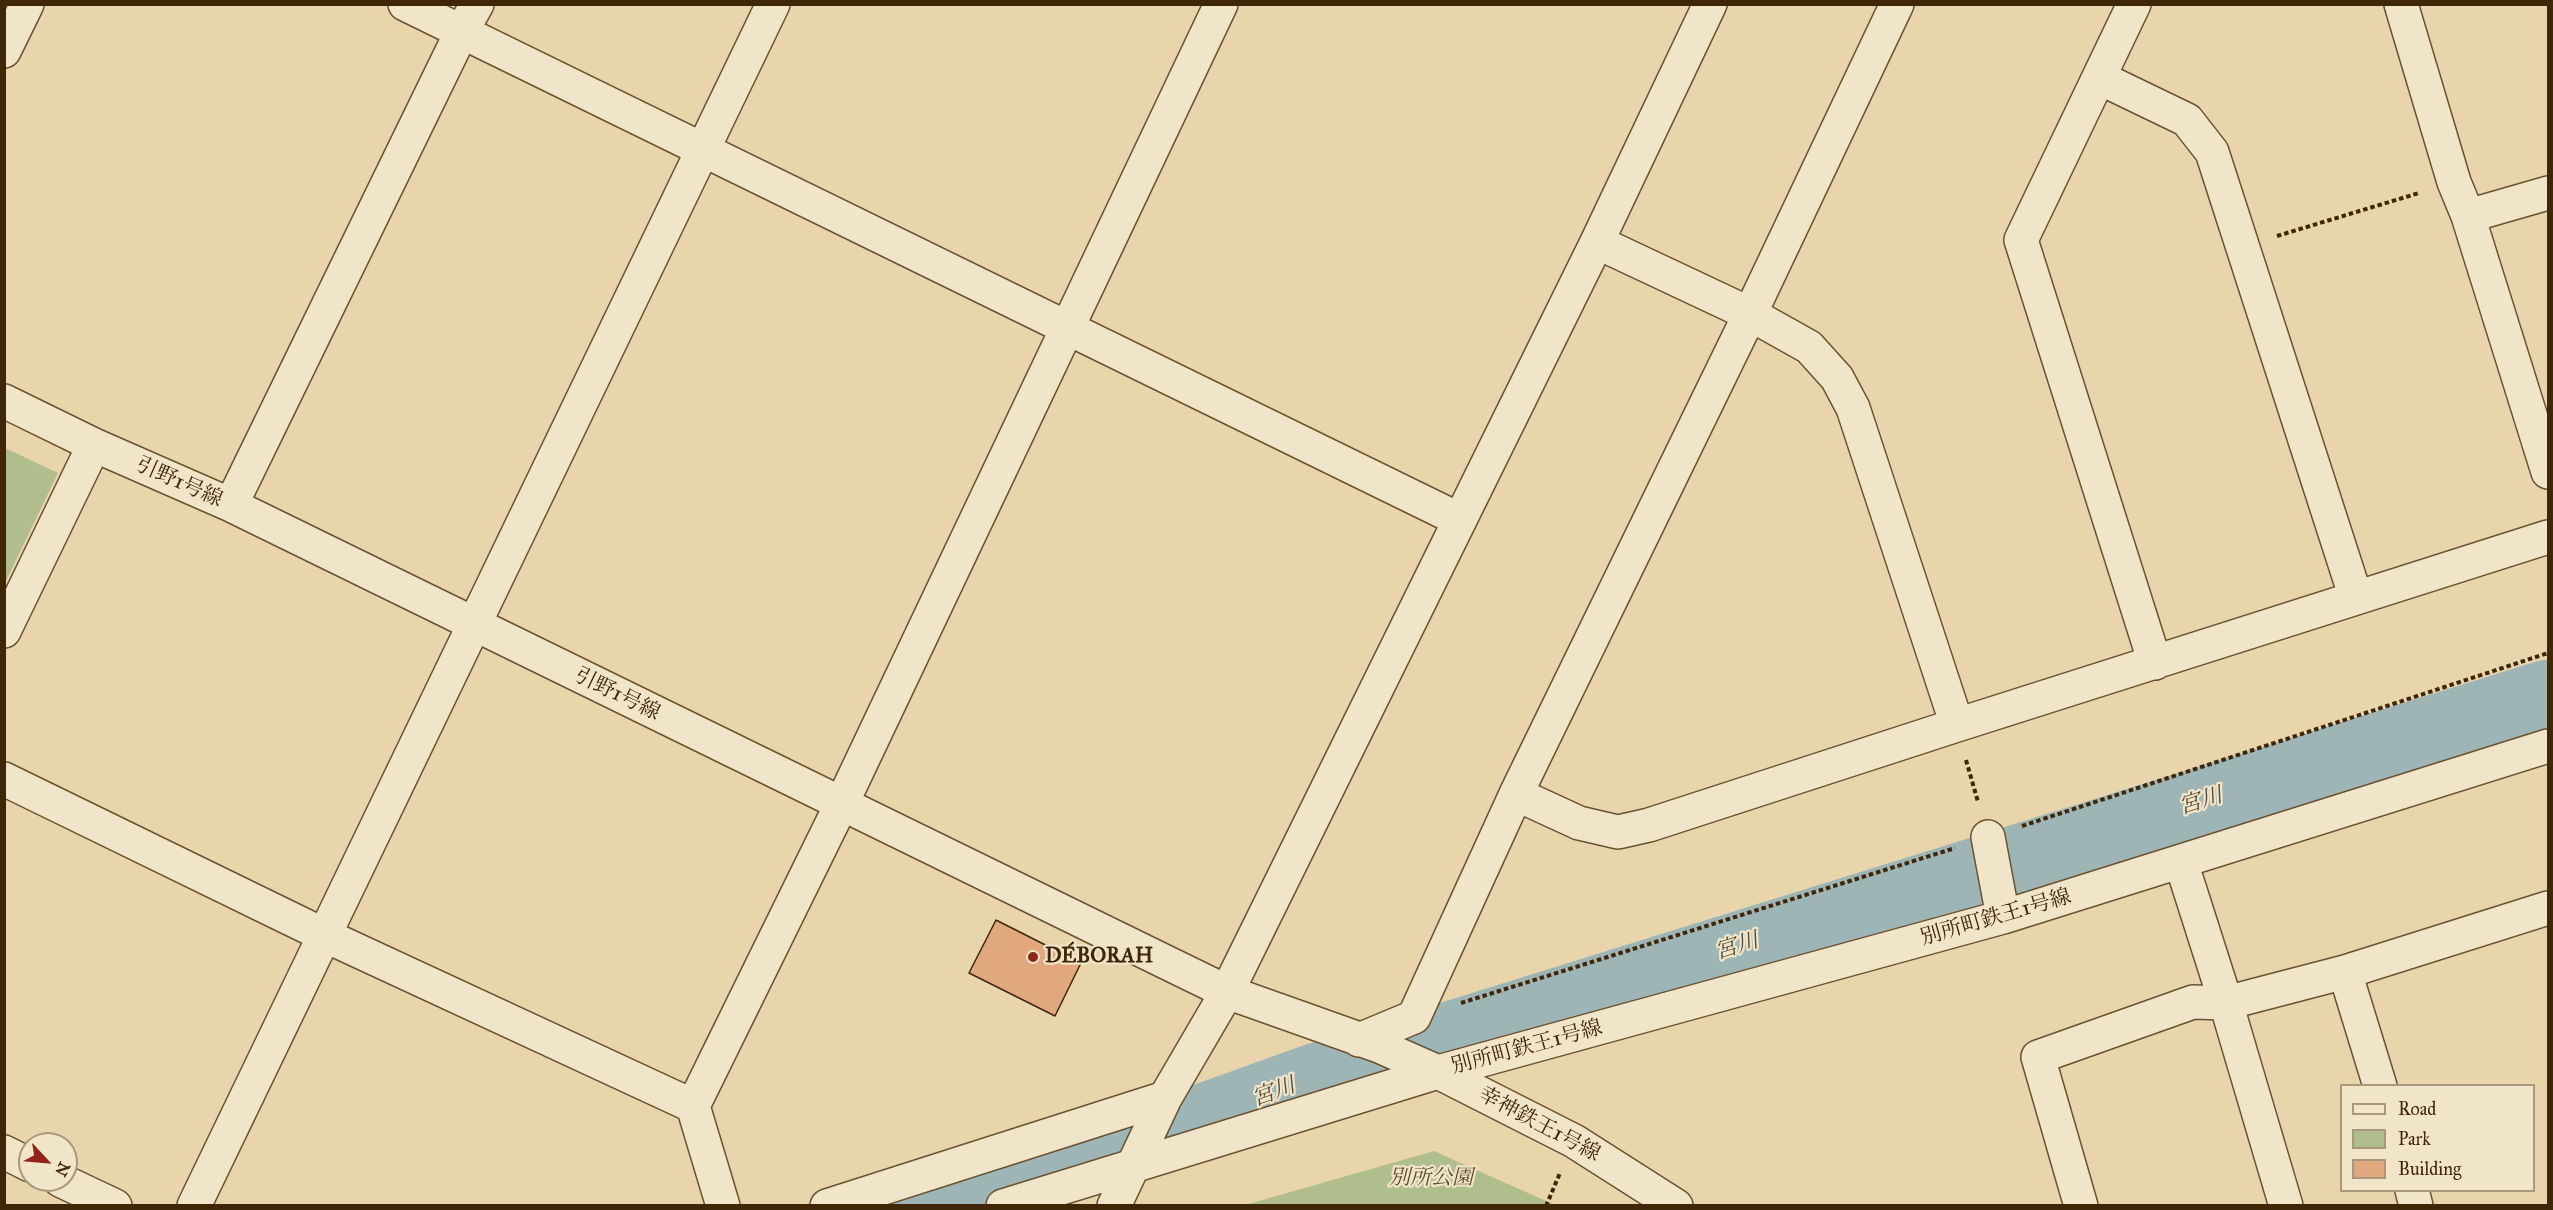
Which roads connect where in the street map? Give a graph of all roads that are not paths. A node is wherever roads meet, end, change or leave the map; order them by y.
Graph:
1 (27, 4) edge
2 (405, 4) edge
3 (773, 4) edge
4 (1221, 4) edge
5 (1710, 4) edge
6 (1897, 4) edge
7 (2134, 4) edge
8 (2401, 4) edge
9 (469, 18) edge
10 (4, 51) edge
11 (2100, 78) junction
12 (703, 151) junction
13 (2548, 193) edge
14 (2468, 216) junction
15 (1597, 242) junction
16 (1750, 314) junction
17 (1067, 327) junction
18 (4, 401) edge
19 (94, 445) junction
20 (2548, 472) edge
21 (231, 505) junction
22 (1460, 520) junction
23 (2548, 537) edge
24 (2356, 598) junction
25 (473, 625) junction
26 (4, 631) edge
27 (2155, 663) junction
28 (1957, 725) junction
29 (2548, 746) edge
30 (4, 779) edge
31 (1516, 794) junction
32 (841, 805) junction
33 (1988, 837) road end
34 (2181, 862) junction
35 (2548, 909) edge
36 (2003, 917) junction
37 (324, 934) junction
38 (2345, 972) junction
39 (1227, 992) junction
40 (2226, 1003) junction
41 (1369, 1043) junction
42 (1426, 1068) junction
43 (2379, 1084) edge
44 (1165, 1100) junction
45 (693, 1106) junction
46 (4, 1152) edge
47 (18, 1159) edge
48 (1135, 1164) junction
49 (78, 1190) edge
50 (100, 1203) edge
51 (194, 1206) edge
52 (723, 1206) edge
53 (827, 1206) edge
54 (1003, 1206) edge
55 (1114, 1206) edge
56 (1676, 1206) edge
57 (2081, 1206) edge
58 (2286, 1206) edge

1 - 10 street
2 - 9 street
3 - 12 street
4 - 17 street
5 - 15 street
6 - 16 street
7 - 11 street
8 - 14 street
9 - 12 street
9 - 21 street
11 - 24 street
11 - 27 street
12 - 17 street
12 - 25 street
13 - 14 street
14 - 20 street
15 - 16 street
15 - 22 street
16 - 28 street
16 - 31 street
17 - 22 street
17 - 32 street
18 - 19 street, 引野1号線
19 - 21 street, 引野1号線
19 - 26 street
21 - 25 street, 引野1号線
22 - 39 street
23 - 24 street
24 - 27 street
25 - 32 street, 引野1号線
25 - 37 street
27 - 28 street
28 - 31 street
29 - 34 street, 別所町鉄王1号線
30 - 37 street
31 - 41 street
32 - 39 street, 引野1号線
32 - 45 street
33 - 36 street
34 - 36 street, 別所町鉄王1号線
34 - 40 street
35 - 38 street
36 - 42 street, 別所町鉄王1号線
37 - 45 street
37 - 51 street
38 - 40 street
38 - 43 street
39 - 41 street, 幸神鉄王1号線
39 - 44 street
40 - 57 street
40 - 58 street
41 - 42 street, 幸神鉄王1号線
42 - 48 street, 別所町鉄王1号線
42 - 56 street, 幸神鉄王1号線
44 - 48 street
44 - 53 street
45 - 52 street
46 - 47 street
48 - 54 street, 別所町鉄王1号線
48 - 55 street
49 - 50 street

